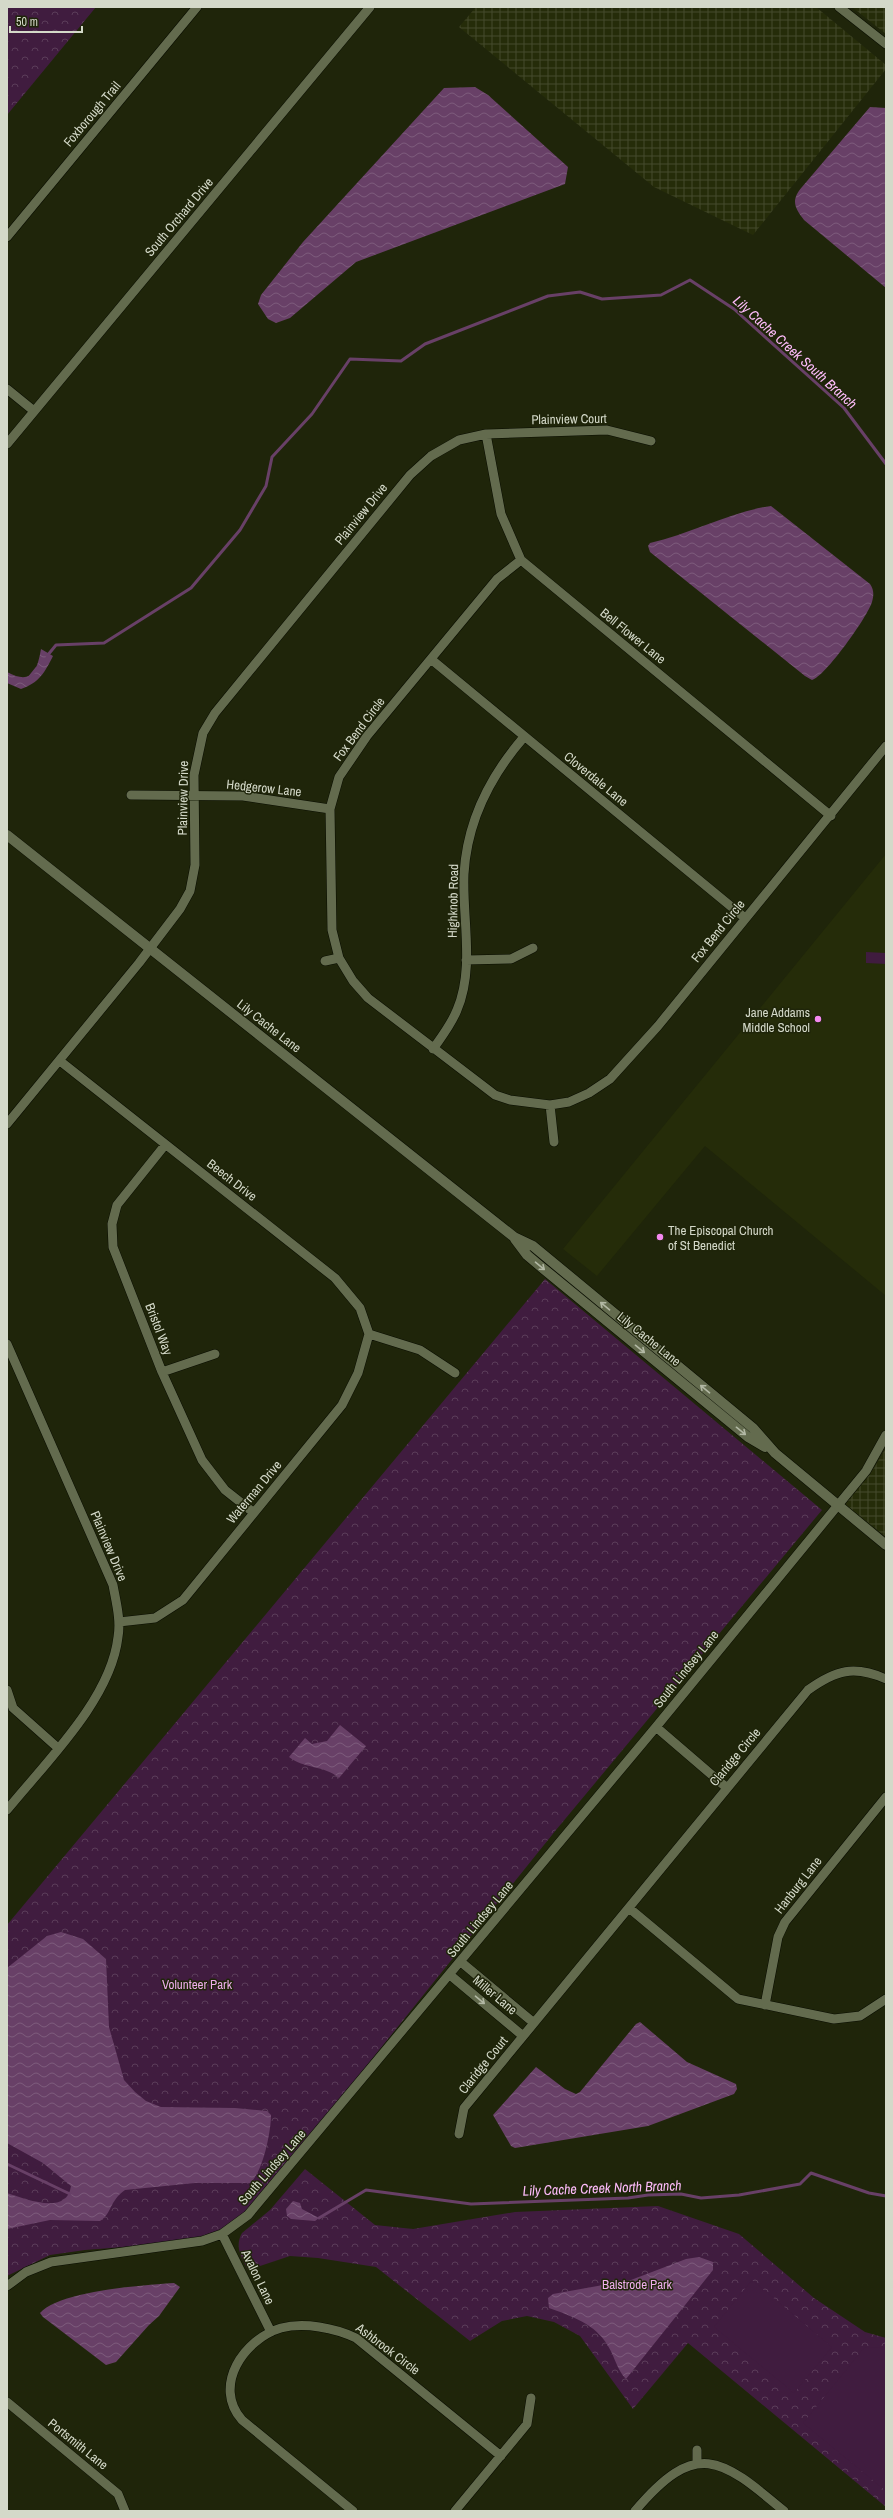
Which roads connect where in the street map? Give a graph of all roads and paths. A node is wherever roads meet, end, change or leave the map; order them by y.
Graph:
1 (196, 7) edge
2 (370, 7) edge
3 (839, 7) edge
4 (886, 44) edge
5 (7, 237) edge
6 (7, 389) edge
7 (34, 411) junction
8 (486, 434) junction
9 (651, 441) dead end
10 (7, 444) edge
11 (521, 560) junction
12 (432, 660) junction
13 (524, 736) junction
14 (886, 746) edge
15 (131, 795) dead end
16 (195, 796) junction
17 (330, 809) junction
18 (831, 816) junction
19 (7, 835) edge
20 (745, 918) junction
21 (150, 948) junction
22 (533, 948) dead end
23 (339, 958) junction
24 (466, 960) junction
25 (325, 961) dead end
26 (433, 1049) junction
27 (60, 1061) junction
28 (550, 1105) junction
29 (7, 1124) edge
30 (554, 1142) dead end
31 (165, 1145) junction
32 (369, 1334) junction
33 (7, 1344) edge
34 (215, 1354) dead end
35 (162, 1372) junction
36 (455, 1373) dead end
37 (886, 1435) edge
38 (837, 1504) junction
39 (254, 1513) junction
40 (886, 1545) edge
41 (119, 1622) junction
42 (886, 1679) edge
43 (7, 1690) edge
44 (656, 1728) junction
45 (58, 1748) junction
46 (727, 1788) junction
47 (886, 1797) edge
48 (7, 1810) edge
49 (629, 1908) junction
50 (461, 1962) junction
51 (450, 1975) junction
52 (886, 1999) edge
53 (765, 2005) junction
54 (534, 2023) junction
55 (523, 2036) junction
56 (459, 2134) dead end
57 (222, 2234) junction
58 (7, 2286) edge
59 (271, 2332) junction
60 (532, 2398) dead end
61 (7, 2402) edge
62 (697, 2450) dead end
63 (501, 2456) junction
64 (697, 2462) junction
65 (125, 2511) edge
66 (353, 2511) edge
67 (455, 2511) edge
68 (635, 2511) edge
69 (784, 2511) edge

1 - 5 street, Foxborough Trail
2 - 7 street, South Orchard Drive
3 - 4 street
6 - 7 street
7 - 10 street, South Orchard Drive
8 - 9 street, Plainview Court
8 - 11 street, Bell Flower Lane
8 - 16 street, Plainview Drive
11 - 12 street, Fox Bend Circle
11 - 18 street, Bell Flower Lane
12 - 13 street, Cloverdale Lane
12 - 17 street, Fox Bend Circle
13 - 20 street, Cloverdale Lane
13 - 24 street, Highknob Road
14 - 18 street, Fox Bend Circle
15 - 16 street, Hedgerow Lane
16 - 17 street, Hedgerow Lane
16 - 21 street, Plainview Drive
17 - 23 street, Fox Bend Circle
18 - 20 street, Fox Bend Circle
19 - 21 street, Lily Cache Lane
20 - 28 street, Fox Bend Circle
21 - 27 street, Plainview Drive
21 - 38 street, Lily Cache Lane
22 - 24 street
23 - 25 street
23 - 26 street, Fox Bend Circle
24 - 26 street, Highknob Road
26 - 28 street, Fox Bend Circle
27 - 29 street, Plainview Drive
27 - 31 street, Beech Drive
28 - 30 street
31 - 32 street, Beech Drive
31 - 35 street, Bristol Way
32 - 36 street
32 - 39 street, Waterman Drive
33 - 41 street, Plainview Drive
34 - 35 street
35 - 39 street, Bristol Way
37 - 38 street, South Lindsey Lane
38 - 40 street, Lily Cache Lane
38 - 44 street, South Lindsey Lane
39 - 41 street, Waterman Drive
41 - 45 street, Plainview Drive
42 - 46 street, Claridge Circle
43 - 45 street
44 - 46 street
44 - 50 street, South Lindsey Lane
45 - 48 street, Plainview Drive
46 - 49 street, Claridge Circle
47 - 53 street, Hanburg Lane
49 - 53 street
49 - 54 street, Claridge Circle
50 - 51 street, South Lindsey Lane
50 - 54 street, Miller Lane
51 -> 55 street, Miller Lane
51 - 57 street, South Lindsey Lane
52 - 53 street
54 - 55 street, Claridge Circle
55 - 56 street, Claridge Court
57 - 58 street, South Lindsey Lane
57 - 59 street, Avalon Lane
59 - 63 street, Ashbrook Circle
59 - 66 street, Ashbrook Circle
60 - 63 street
61 - 65 street, Portsmith Lane
62 - 64 street
63 - 67 street
64 - 68 street
64 - 69 street

